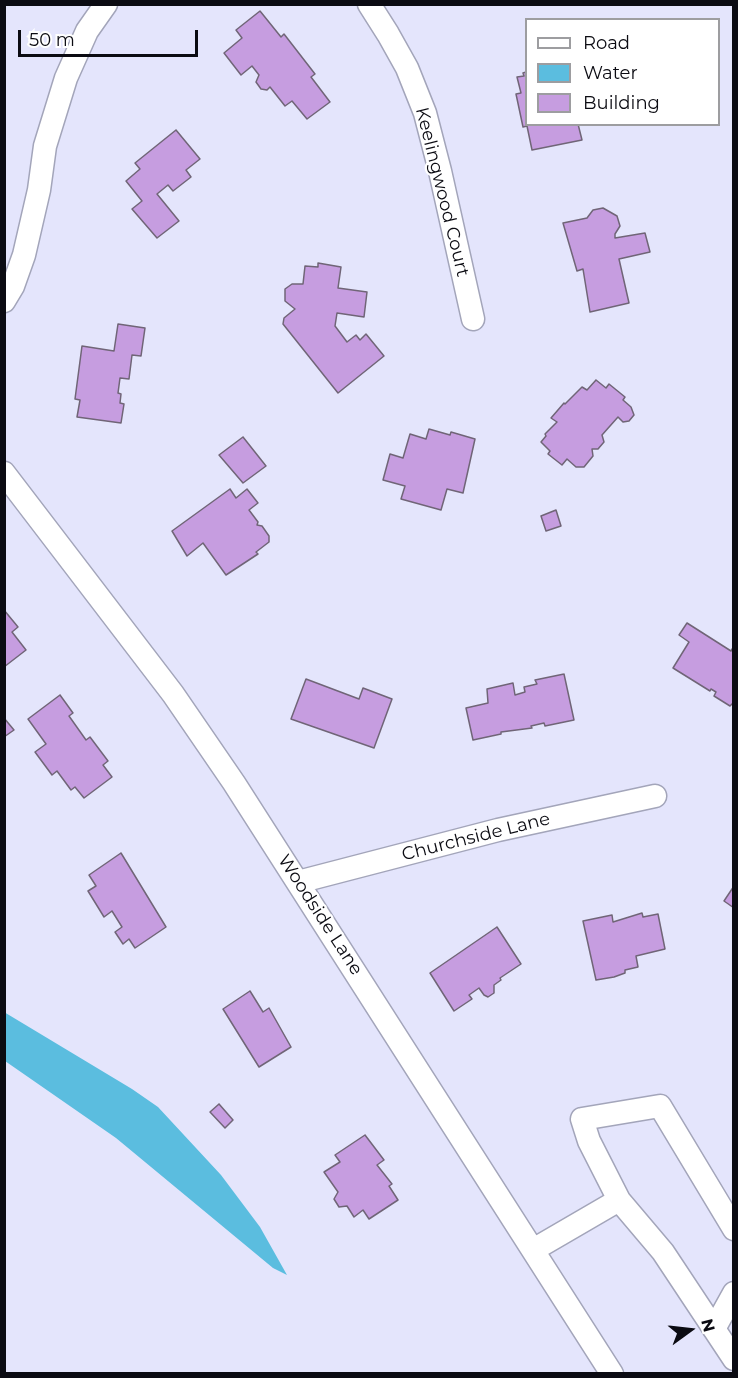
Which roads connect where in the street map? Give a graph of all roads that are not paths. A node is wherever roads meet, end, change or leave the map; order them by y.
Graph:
1 (106, 4) edge
2 (369, 4) edge
3 (4, 301) edge
4 (473, 319) dead end
5 (4, 473) edge
6 (655, 796) dead end
7 (298, 882) junction
8 (619, 1200) junction
9 (734, 1229) edge
10 (533, 1250) junction
11 (734, 1293) edge
12 (714, 1329) junction
13 (734, 1359) edge
14 (612, 1374) edge

1 - 3 street
2 - 4 street, Keelingwood Court
5 - 7 street, Woodside Lane
6 - 7 street, Churchside Lane
7 - 10 street, Woodside Lane
8 - 9 street
8 - 10 street
8 - 12 street
10 - 14 street, Woodside Lane
11 - 12 street
12 - 13 street

